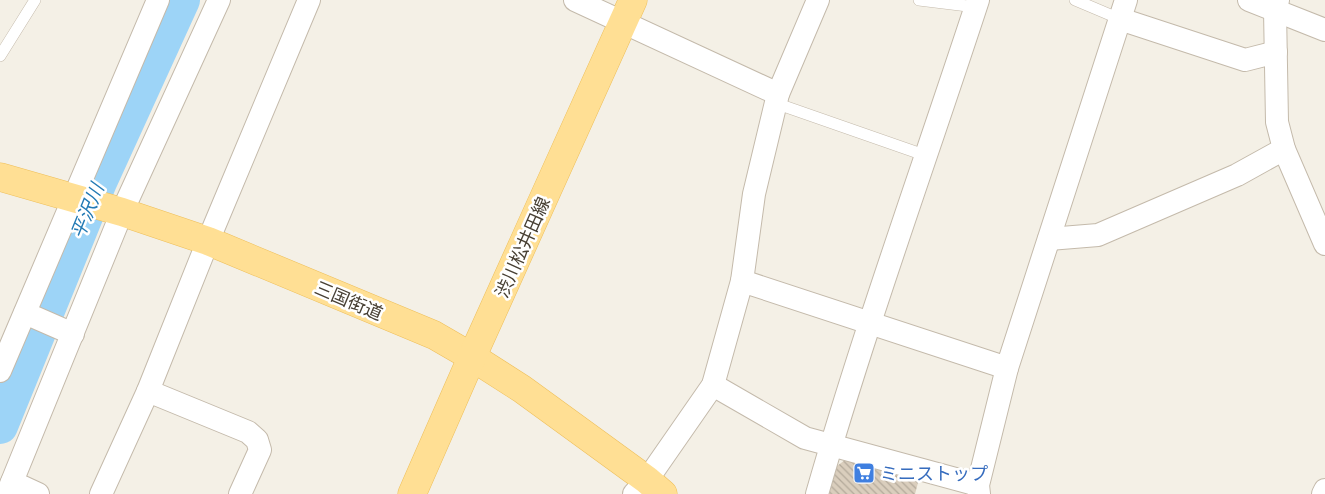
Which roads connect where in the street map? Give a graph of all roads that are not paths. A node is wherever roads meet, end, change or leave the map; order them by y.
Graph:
1 (158, 0) edge
2 (219, 0) edge
3 (309, 0) edge
4 (575, 0) edge
5 (818, 0) edge
6 (919, 0) edge
7 (1075, 0) edge
8 (1249, 0) edge
9 (31, 1) edge
10 (977, 4) edge
11 (1276, 5) edge
12 (1123, 10) edge
13 (628, 11) edge
14 (1325, 30) edge
15 (1276, 52) junction
16 (0, 56) edge
17 (777, 98) junction
18 (1284, 149) junction
19 (927, 156) junction
20 (0, 177) edge
21 (77, 198) junction
22 (115, 210) junction
23 (1049, 240) junction
24 (208, 241) junction
25 (1325, 244) edge
26 (742, 281) junction
27 (26, 313) junction
28 (869, 323) junction
29 (72, 334) junction
30 (472, 357) junction
31 (1007, 368) junction
32 (0, 372) edge
33 (713, 385) junction
34 (148, 391) junction
35 (831, 445) junction
36 (10, 488) edge
37 (648, 489) edge
38 (979, 489) edge
39 (1325, 490) edge
40 (38, 494) edge
41 (101, 494) edge
42 (240, 494) edge
43 (412, 494) edge
44 (817, 494) edge
45 (1323, 494) edge

1 - 21 street
2 - 22 street
3 - 24 street
4 - 13 street
5 - 17 street
6 - 10 lane
7 - 12 lane
8 - 11 street
9 - 16 lane
10 - 19 street
11 - 14 street
11 - 15 street
12 - 15 street
12 - 23 street
13 - 17 street
13 - 30 main road, 渋川松井田線
15 - 18 street
17 - 19 lane
17 - 26 street
18 - 23 street
18 - 25 street
19 - 28 street
20 - 21 main road, 三国街道
21 - 22 main road, 三国街道
21 - 27 street
22 - 24 main road, 三国街道
22 - 29 street
23 - 31 street
24 - 30 main road, 三国街道
24 - 34 street
26 - 28 street
26 - 33 street
27 - 29 street
27 - 32 street
28 - 31 street
28 - 35 street
29 - 36 street
30 - 37 main road, 三国街道
30 - 43 main road, 渋川松井田線
31 - 38 street
33 - 35 street
33 - 37 street
34 - 41 street
34 - 42 street
35 - 38 street
35 - 44 street
36 - 40 street
39 - 45 street

